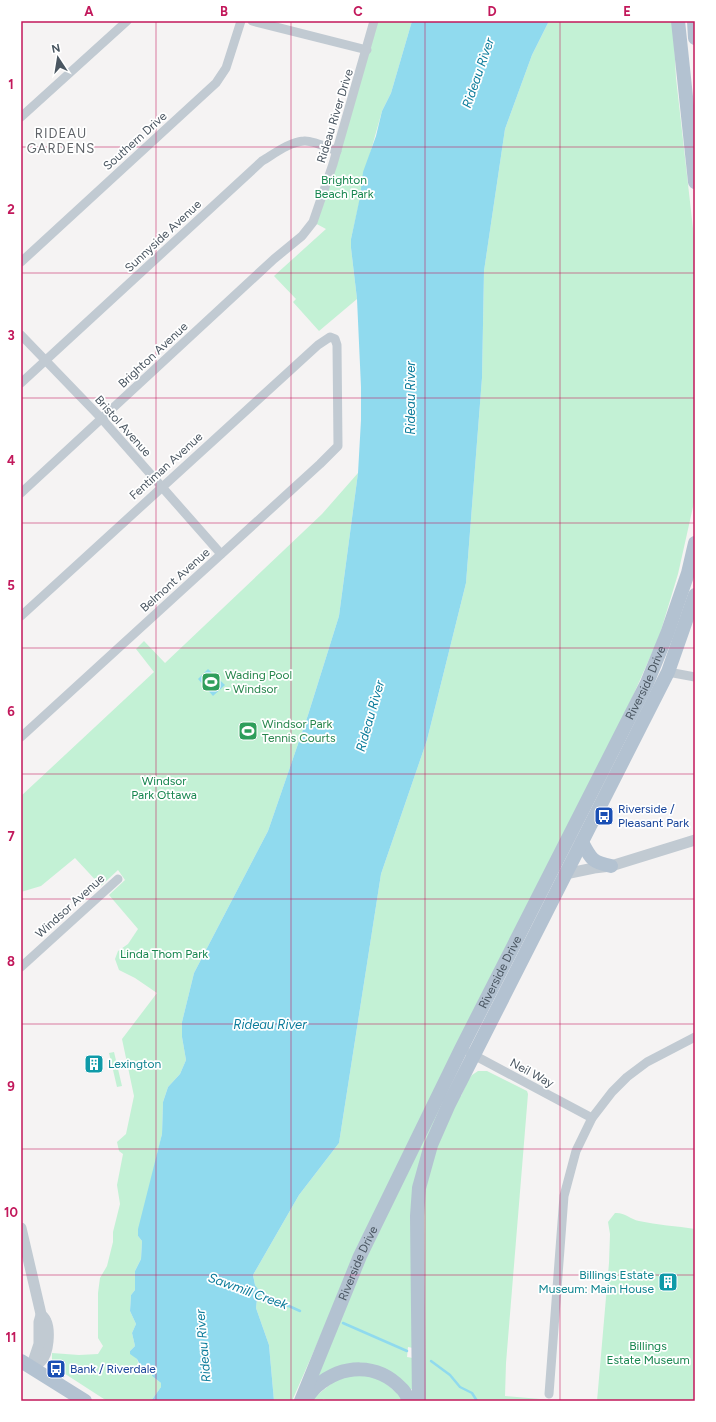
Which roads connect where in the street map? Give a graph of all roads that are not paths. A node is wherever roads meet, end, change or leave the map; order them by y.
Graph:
1 (127, 21) edge
2 (241, 21) edge
3 (252, 21) edge
4 (374, 21) edge
5 (678, 21) edge
6 (694, 21) edge
7 (695, 38) edge
8 (367, 50) junction
9 (690, 92) edge
10 (21, 116) edge
11 (337, 151) junction
12 (695, 182) edge
13 (302, 236) joint
14 (21, 262) edge
15 (21, 335) edge
16 (330, 337) joint
17 (45, 361) junction
18 (21, 383) edge
19 (102, 420) junction
20 (161, 487) junction
21 (21, 493) edge
22 (695, 543) edge
23 (221, 554) junction
24 (695, 595) edge
25 (21, 616) edge
26 (668, 672) junction
27 (695, 677) edge
28 (21, 737) edge
29 (695, 840) edge
30 (582, 842) junction
31 (611, 866) junction
32 (559, 871) junction
33 (118, 879) dead end
34 (21, 967) edge
35 (695, 1037) edge
36 (461, 1049) junction
37 (474, 1055) junction
38 (592, 1118) junction
39 (21, 1228) edge
40 (26, 1365) edge
41 (548, 1394) dead end
42 (85, 1401) edge
43 (301, 1401) edge
44 (304, 1401) edge
45 (410, 1401) edge
46 (419, 1401) edge

1 - 10 street
2 - 14 street, Southern Drive
3 - 8 street
4 - 8 street, Rideau River Drive
5 - 9 main road
6 - 7 main road
8 - 11 street, Rideau River Drive
9 - 12 main road
11 - 13 street, Rideau River Drive
11 - 17 street, Sunnyside Avenue
13 - 19 street, Brighton Avenue
15 - 17 street, Bristol Avenue
16 - 20 street, Fentiman Avenue
16 - 23 street, Belmont Avenue
17 - 18 street, Sunnyside Avenue
17 - 19 street, Bristol Avenue
19 - 20 street, Bristol Avenue
19 - 21 street, Brighton Avenue
20 - 23 street, Bristol Avenue
20 - 25 street, Fentiman Avenue
22 - 32 main road, Riverside Drive
23 - 28 street, Belmont Avenue
24 - 26 main road, Riverside Drive
26 - 27 street
26 - 30 main road, Riverside Drive
29 - 31 street
30 - 31 main road
30 - 32 main road, Riverside Drive
31 - 32 street
32 - 36 main road, Riverside Drive
32 - 37 main road, Riverside Drive
33 - 34 street, Windsor Avenue
35 - 38 street
36 - 37 street, Neil Way
36 - 43 main road, Riverside Drive
37 - 38 street, Neil Way
37 - 46 main road, Riverside Drive
38 - 41 street
39 - 40 street
40 - 42 main road
44 - 45 main road

